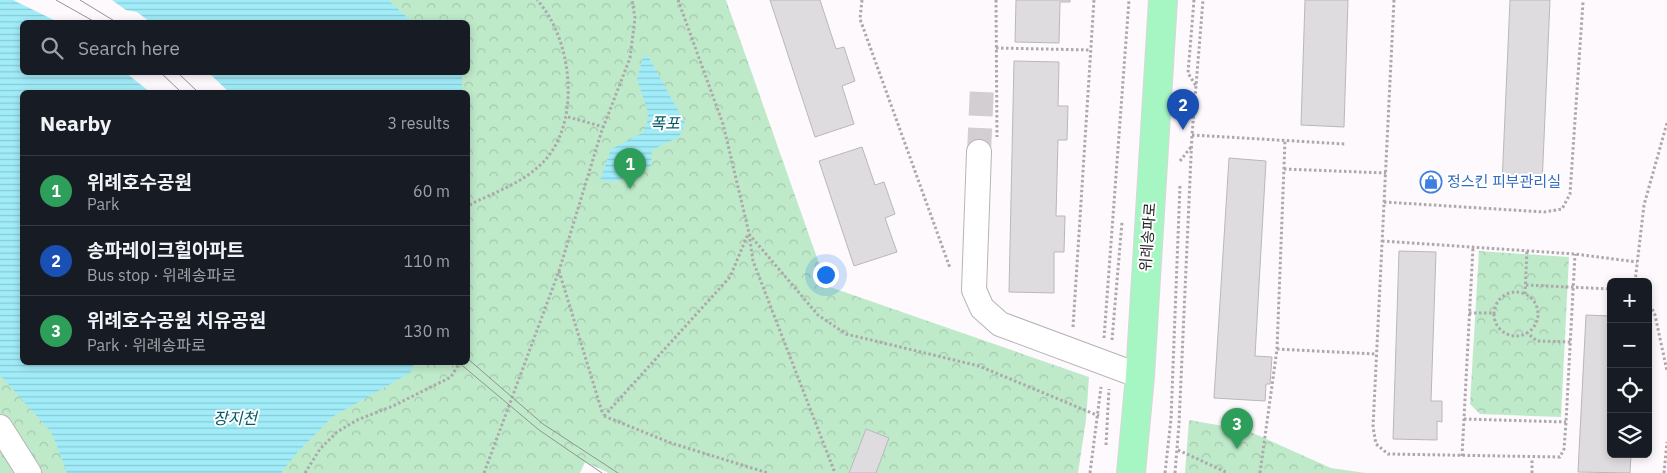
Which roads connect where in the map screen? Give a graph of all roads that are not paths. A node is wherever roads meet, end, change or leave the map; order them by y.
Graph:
1 (1163, 0) edge
2 (988, 149) tunnel mouth
3 (1140, 376) junction
4 (0, 427) edge
5 (29, 473) edge
6 (1131, 473) edge

1 - 3 main road, 위례송파로
2 - 3 street
3 - 6 main road, 위례송파로
4 - 5 street

